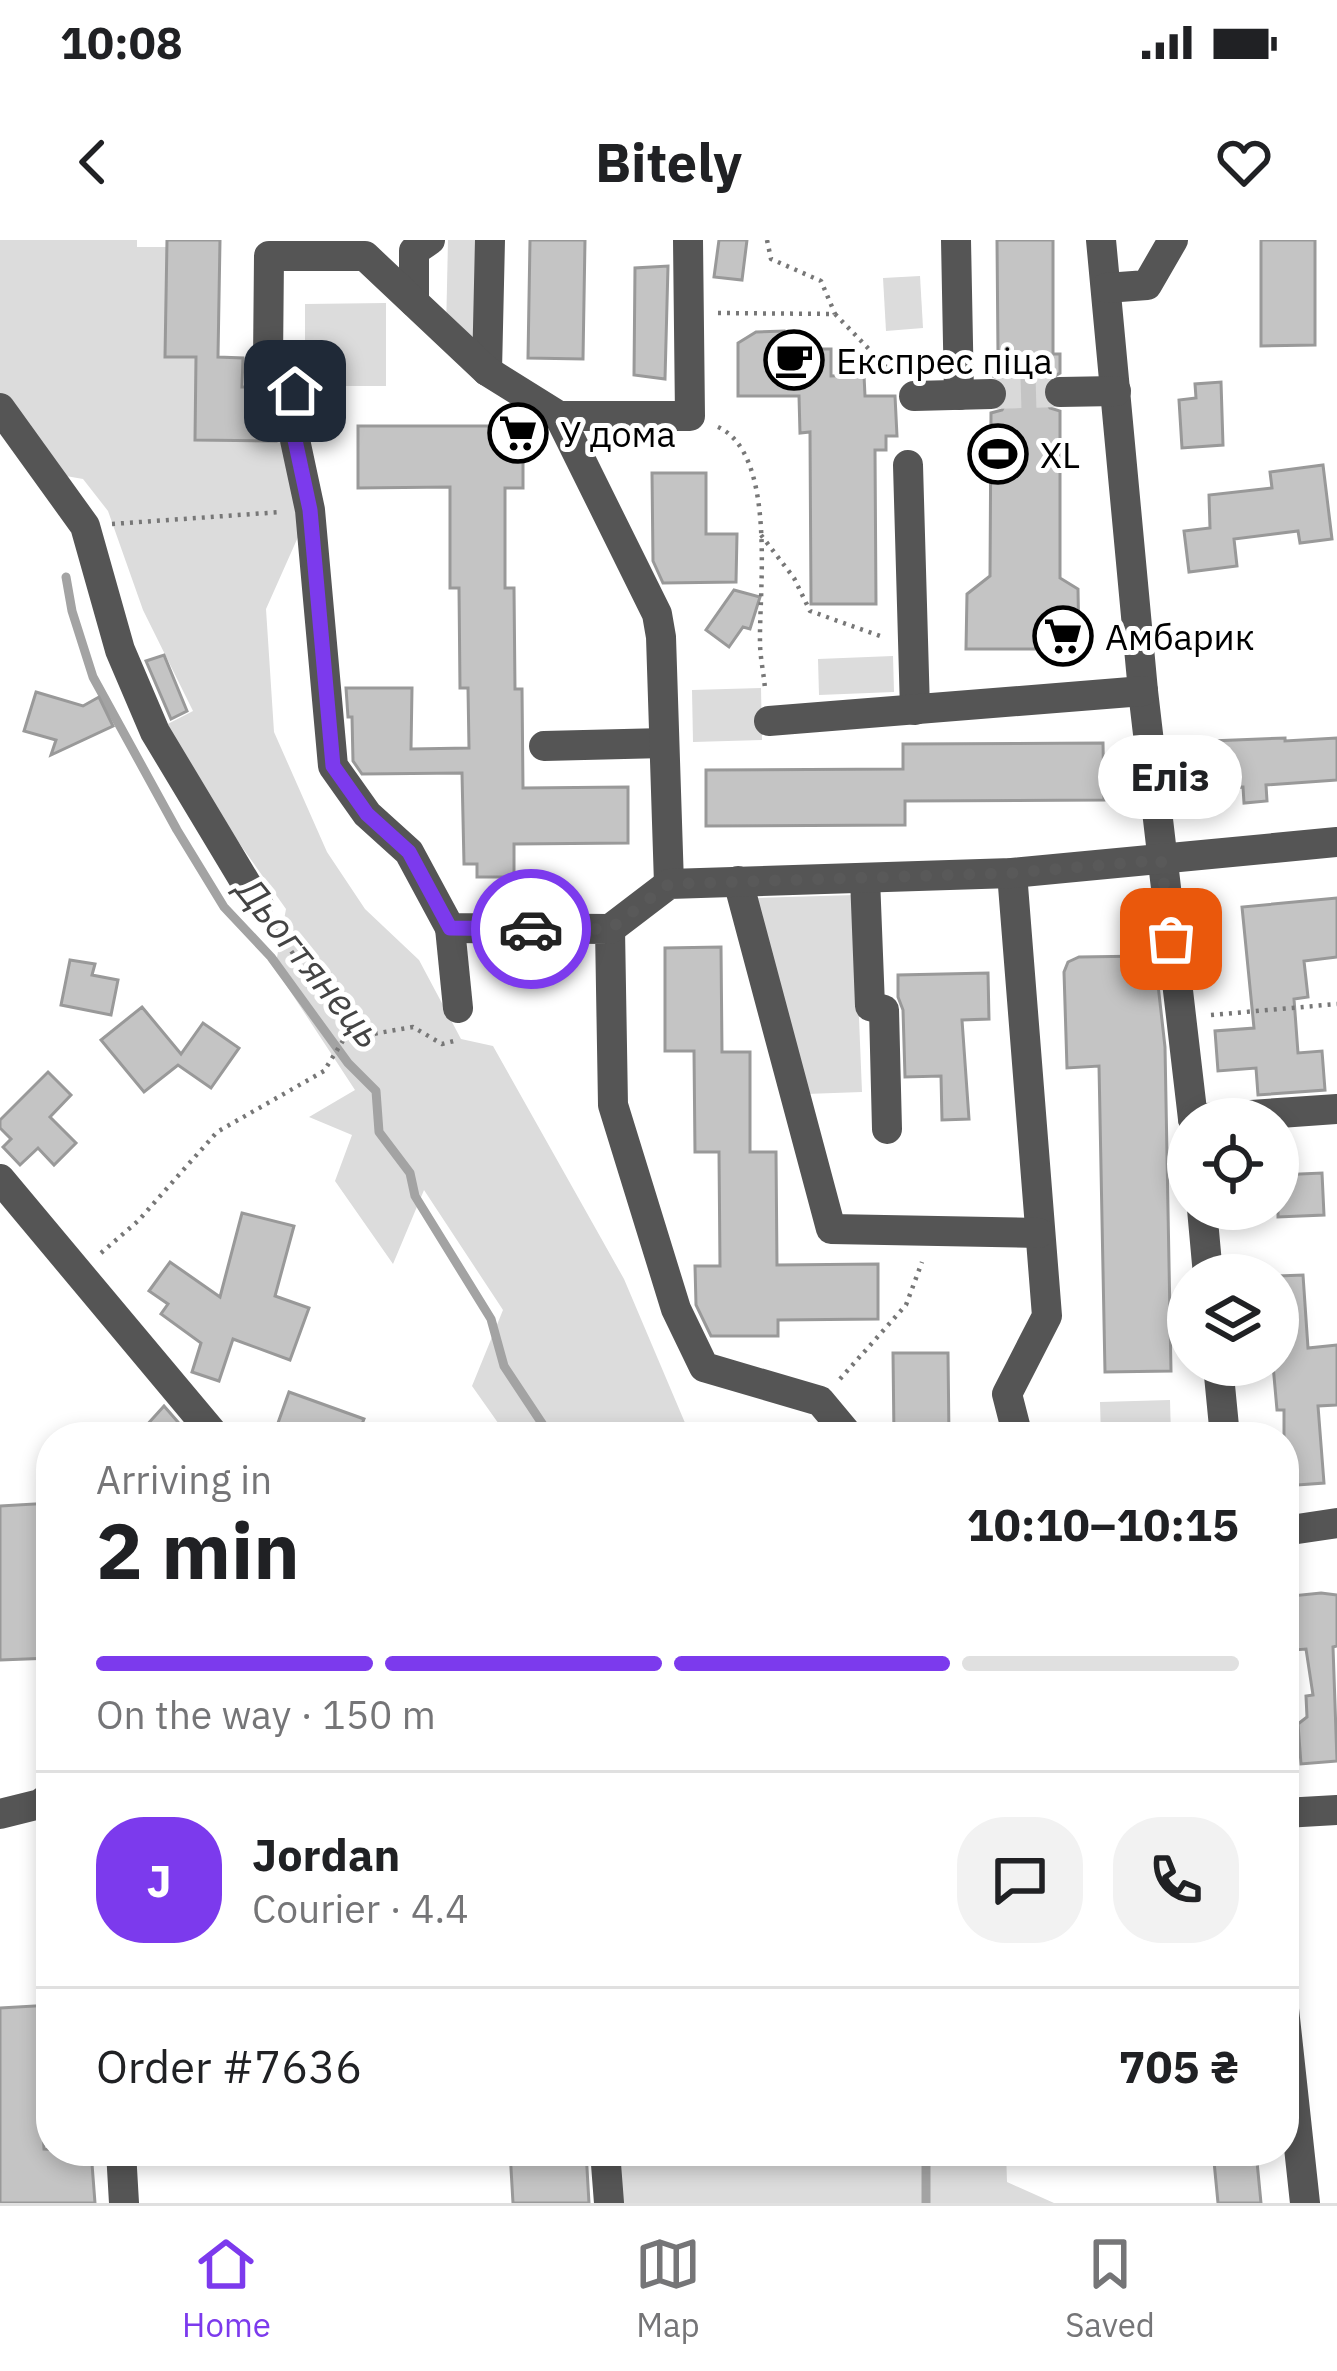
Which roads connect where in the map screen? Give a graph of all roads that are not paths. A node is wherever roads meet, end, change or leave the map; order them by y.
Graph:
1 (430, 240) edge
2 (490, 240) edge
3 (688, 240) edge
4 (956, 240) edge
5 (1101, 240) edge
6 (1173, 240) edge
7 (266, 248) edge
8 (1106, 288) junction
9 (414, 302) junction
10 (488, 371) junction
11 (1116, 391) junction
12 (1060, 392) tunnel mouth
13 (991, 394) tunnel mouth
14 (959, 395) junction
15 (914, 396) road end
16 (0, 408) edge
17 (559, 416) junction
18 (908, 465) dead end
19 (1143, 691) junction
20 (915, 710) junction
21 (769, 722) road end
22 (664, 743) junction
23 (544, 746) dead end
24 (1337, 842) edge
25 (1161, 860) junction
26 (1012, 873) junction
27 (865, 878) junction
28 (738, 881) junction
29 (669, 884) junction
30 (259, 905) road end
31 (450, 928) junction
32 (610, 929) junction
33 (458, 1008) road end
34 (1191, 1098) edge
35 (1337, 1109) edge
36 (1299, 1112) edge
37 (887, 1129) dead end
38 (0, 1179) edge
39 (1039, 1233) junction
40 (1219, 1386) edge
41 (203, 1422) edge
42 (838, 1422) edge
43 (1014, 1422) edge
44 (1223, 1422) edge
45 (1337, 1523) edge
46 (1299, 1529) edge
47 (36, 1805) edge
48 (1337, 1810) edge
49 (1299, 1812) edge
50 (0, 1814) edge
51 (1299, 2148) edge
52 (122, 2166) edge
53 (606, 2166) edge
54 (124, 2203) edge
55 (609, 2203) edge
56 (1305, 2203) edge

1 - 9 street
2 - 10 street
3 - 17 street
4 - 14 street
5 - 8 street
6 - 8 street
7 - 9 street
7 - 31 street
8 - 11 street
9 - 10 street
10 - 17 street
11 - 12 street
11 - 19 street
13 - 14 street
14 - 15 street
16 - 30 street
17 - 22 street
18 - 20 street
19 - 20 street
19 - 25 street
20 - 21 street
22 - 23 street
22 - 29 street
24 - 25 street
25 - 26 street
25 - 34 street
26 - 27 street
26 - 39 street
27 - 28 street
27 - 37 street
28 - 29 street
28 - 39 street
29 - 32 street
31 - 32 street
31 - 33 street
32 - 42 street
35 - 36 street
38 - 41 street
39 - 43 street
40 - 44 street
45 - 46 street
47 - 50 street
48 - 49 street
51 - 56 street
52 - 54 street
53 - 55 street

